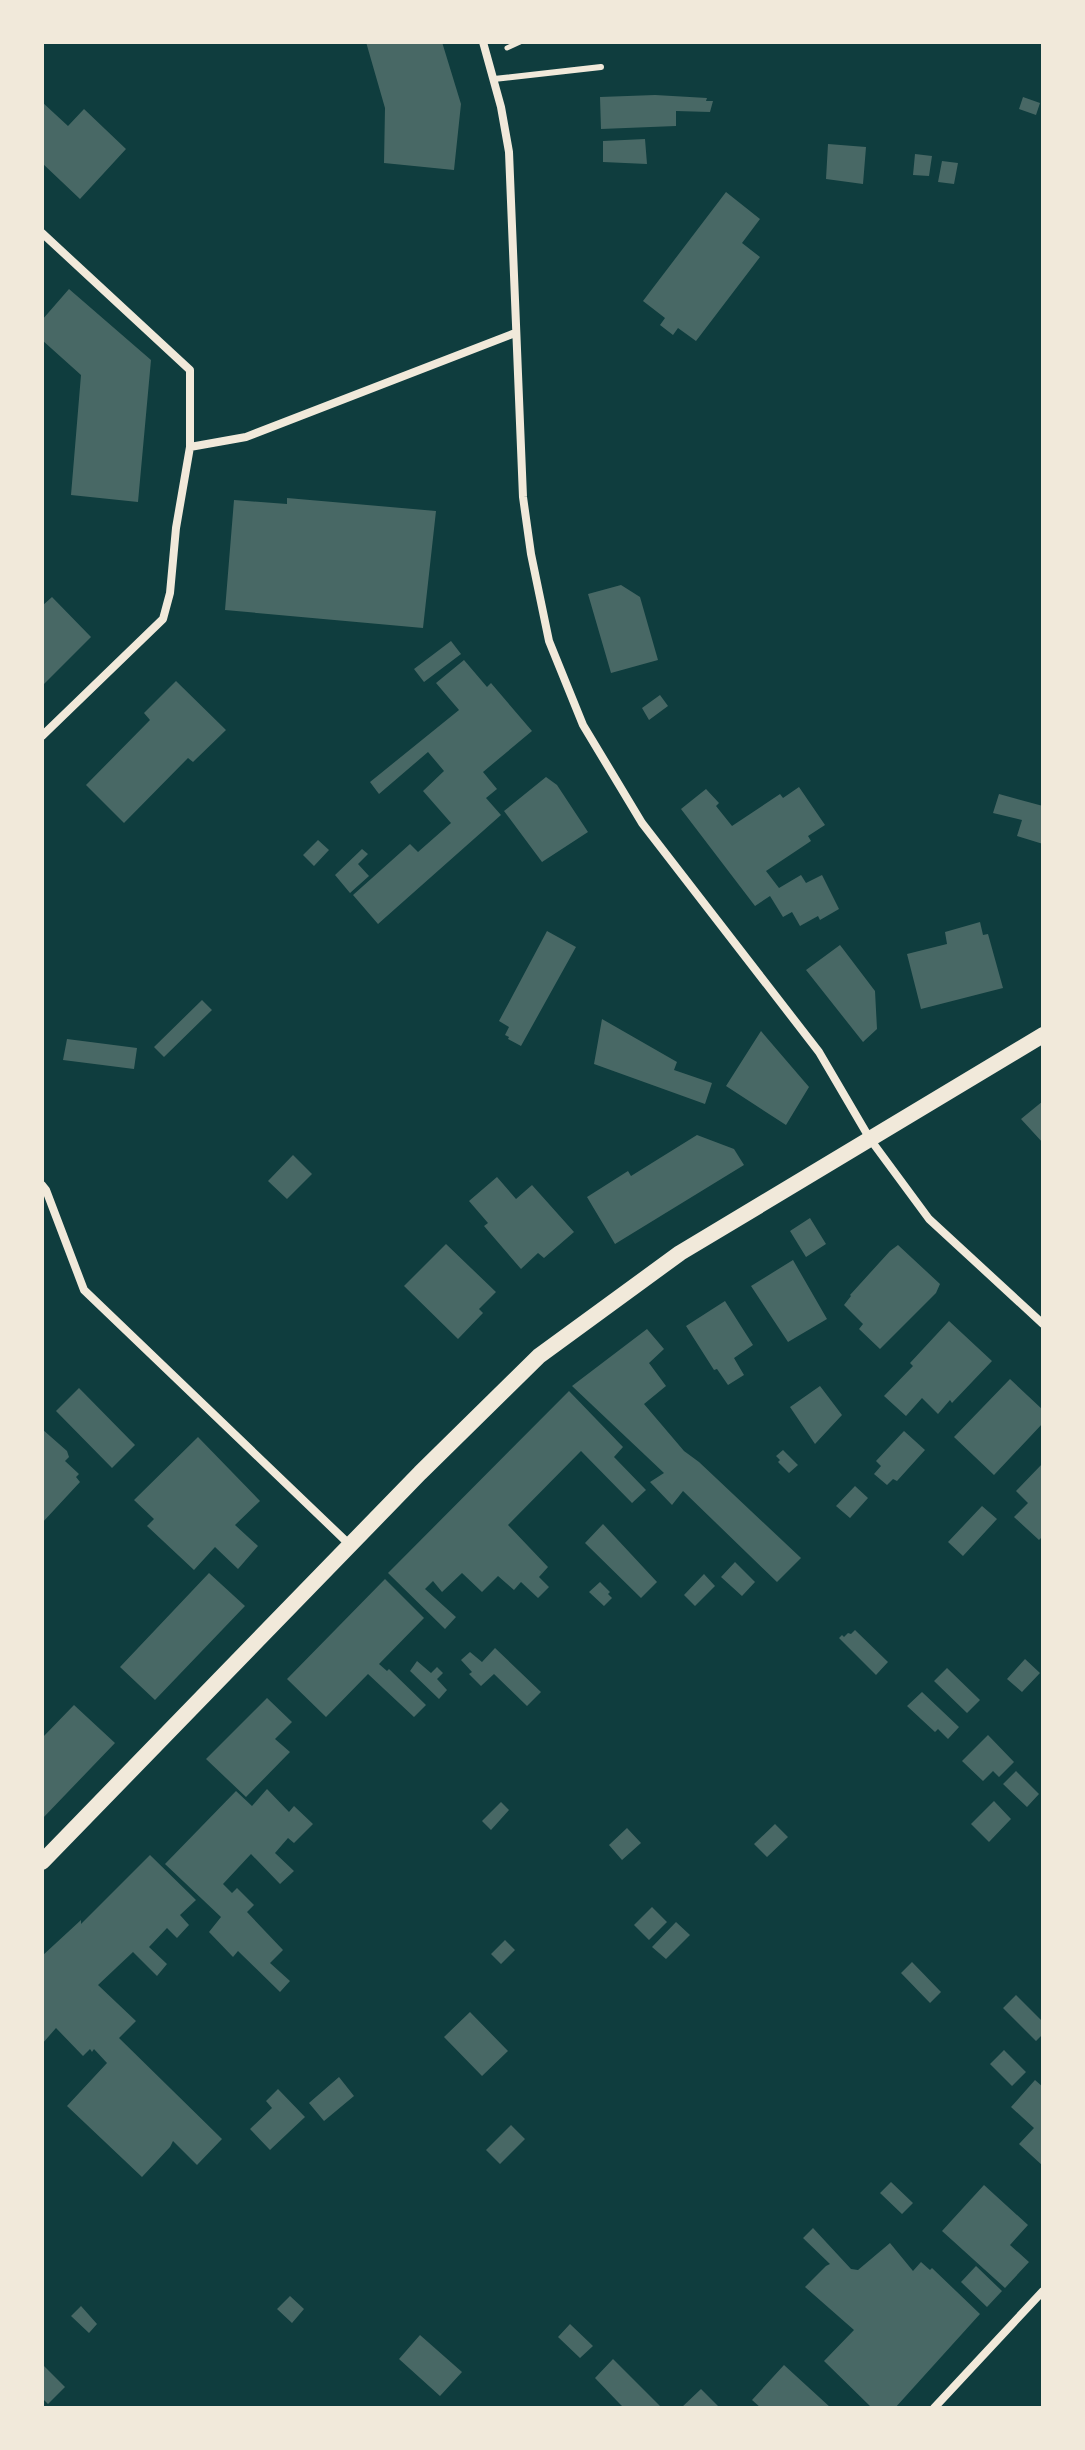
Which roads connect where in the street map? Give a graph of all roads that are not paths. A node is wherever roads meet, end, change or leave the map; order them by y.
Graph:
1 (483, 42) edge
2 (601, 67) dead end
3 (494, 79) junction
4 (42, 233) edge
5 (515, 333) junction
6 (190, 447) junction
7 (42, 736) edge
8 (1043, 1035) edge
9 (870, 1139) junction
10 (42, 1185) edge
11 (1043, 1324) edge
12 (351, 1546) junction
13 (42, 1862) edge
14 (1043, 2291) edge
15 (934, 2408) edge

1 - 3 street
2 - 3 lane
3 - 5 street
4 - 6 street
5 - 6 street
5 - 9 street
6 - 7 street
8 - 9 main road
9 - 11 street
9 - 12 main road
10 - 12 street
12 - 13 main road
14 - 15 street

